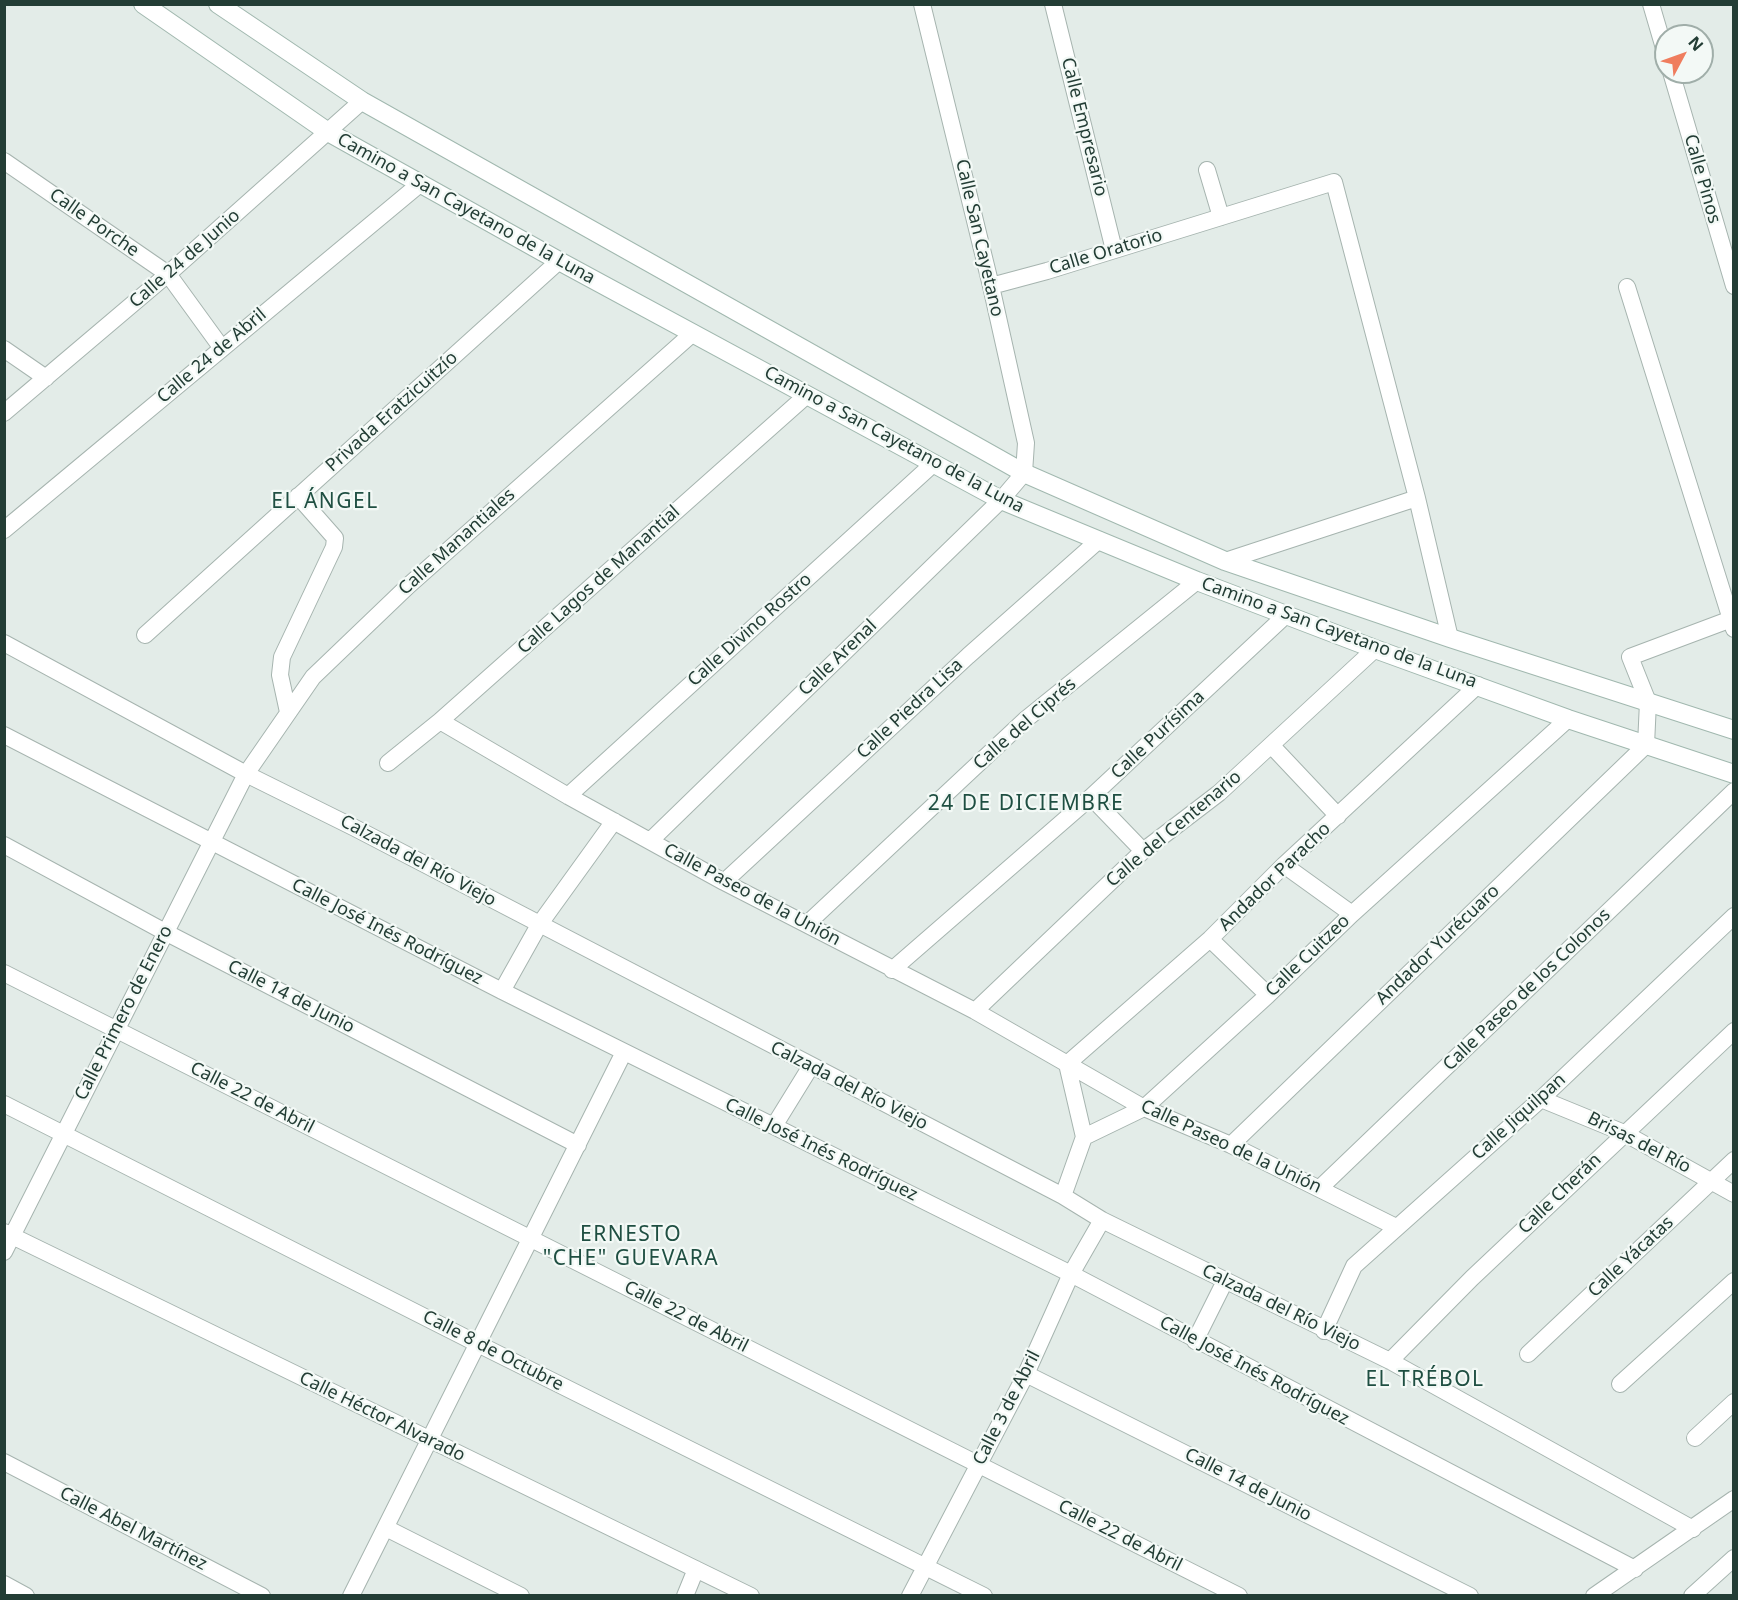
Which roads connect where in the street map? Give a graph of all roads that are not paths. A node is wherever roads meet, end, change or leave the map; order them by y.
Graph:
1 (143, 4) edge
2 (218, 4) edge
3 (922, 4) edge
4 (1053, 4) edge
5 (1651, 4) edge
6 (1657, 24) edge
7 (1675, 84) edge
8 (362, 100) junction
9 (328, 132) junction
10 (4, 161) edge
11 (1207, 170) dead end
12 (421, 183) junction
13 (1221, 217) junction
14 (1114, 250) junction
15 (559, 261) junction
16 (168, 274) junction
17 (991, 286) junction
18 (1734, 286) edge
19 (1627, 287) dead end
20 (693, 333) junction
21 (221, 347) junction
22 (4, 349) edge
23 (46, 378) junction
24 (807, 395) junction
25 (4, 413) edge
26 (933, 464) junction
27 (1024, 473) junction
28 (298, 496) junction
29 (1417, 498) junction
30 (1001, 500) junction
31 (4, 530) edge
32 (1099, 540) junction
33 (1225, 561) junction
34 (1197, 580) junction
35 (1286, 615) junction
36 (1733, 622) edge
37 (145, 635) dead end
38 (1450, 638) junction
39 (4, 643) edge
40 (1375, 649) junction
41 (1478, 685) junction
42 (1648, 702) junction
43 (288, 712) junction
44 (1568, 719) junction
45 (440, 721) junction
46 (1734, 730) edge
47 (4, 735) edge
48 (1271, 745) junction
49 (1646, 745) junction
50 (388, 763) dead end
51 (246, 774) junction
52 (1734, 774) edge
53 (1734, 791) edge
54 (568, 796) junction
55 (1091, 797) junction
56 (1338, 816) junction
57 (614, 821) junction
58 (211, 841) junction
59 (650, 841) junction
60 (4, 845) edge
61 (1143, 851) junction
62 (1284, 865) junction
63 (724, 882) junction
64 (1352, 914) junction
65 (1734, 916) edge
66 (808, 923) junction
67 (539, 925) junction
68 (165, 932) junction
69 (1210, 939) junction
70 (892, 970) junction
71 (4, 973) edge
72 (502, 991) junction
73 (1268, 995) junction
74 (975, 1011) junction
75 (116, 1030) junction
76 (1734, 1031) edge
77 (624, 1052) junction
78 (1067, 1064) junction
79 (811, 1066) junction
80 (1541, 1099) junction
81 (4, 1104) edge
82 (1144, 1108) junction
83 (774, 1126) junction
84 (1624, 1132) junction
85 (62, 1134) junction
86 (1084, 1137) junction
87 (579, 1145) junction
88 (1231, 1145) junction
89 (1734, 1160) edge
90 (1712, 1180) junction
91 (1320, 1188) junction
92 (1734, 1194) edge
93 (1063, 1196) junction
94 (1102, 1220) junction
95 (1396, 1227) junction
96 (9, 1234) edge
97 (531, 1239) junction
98 (4, 1252) edge
99 (1071, 1274) junction
100 (1225, 1281) junction
101 (1734, 1281) edge
102 (1324, 1330) junction
103 (1195, 1341) junction
104 (478, 1344) junction
105 (1528, 1353) dead end
106 (1390, 1361) junction
107 (1026, 1374) junction
108 (1620, 1384) dead end
109 (1734, 1402) edge
110 (1695, 1438) dead end
111 (428, 1440) junction
112 (4, 1462) edge
113 (978, 1465) junction
114 (1734, 1499) edge
115 (386, 1528) junction
116 (1693, 1530) junction
117 (1734, 1558) edge
118 (924, 1565) junction
119 (696, 1569) junction
120 (1635, 1569) junction
121 (4, 1584) edge
122 (26, 1596) edge
123 (262, 1596) edge
124 (351, 1596) edge
125 (521, 1596) edge
126 (685, 1596) edge
127 (752, 1596) edge
128 (910, 1596) edge
129 (984, 1596) edge
130 (1239, 1596) edge
131 (1470, 1596) edge
132 (1594, 1596) edge
133 (1692, 1596) edge

1 - 9 street, Camino a San Cayetano de la Luna
2 - 8 street, Camino a San Cayetano de la Luna
3 - 17 street, Calle San Cayetano
4 - 14 street, Calle Empresario
5 - 6 street
7 - 18 street, Calle Pinos
8 - 9 street, Calle 24 de Junio
8 - 27 street, Camino a San Cayetano de la Luna
9 - 12 street, Camino a San Cayetano de la Luna
9 - 16 street, Calle 24 de Junio
10 - 16 street, Calle Porche
11 - 13 street
12 - 15 street, Camino a San Cayetano de la Luna
12 - 21 street, Calle 24 de Abril
13 - 14 street, Calle Oratorio
13 - 29 street, Calle Oratorio
14 - 17 street, Calle Oratorio
15 - 20 street, Camino a San Cayetano de la Luna
15 - 28 street, Privada Eratzicuitzío
16 - 21 street, Calle Porche
16 - 23 street, Calle 24 de Junio
17 - 27 street, Calle San Cayetano
19 - 36 street
20 - 24 street, Camino a San Cayetano de la Luna
20 - 43 street, Calle Manantiales
21 - 31 street, Calle 24 de Abril
22 - 23 street
23 - 25 street, Calle 24 de Junio
24 - 26 street, Camino a San Cayetano de la Luna
24 - 45 street, Calle Lagos de Manantial
26 - 30 street, Camino a San Cayetano de la Luna
26 - 54 street, Calle Divino Rostro
27 - 30 street, Calle Arenal
27 - 33 street, Camino a San Cayetano de la Luna
28 - 37 street, Privada Eratzicuitzío
28 - 43 street
29 - 33 street
29 - 38 street
30 - 32 street, Camino a San Cayetano de la Luna
30 - 59 street, Calle Arenal
32 - 34 street, Camino a San Cayetano de la Luna
32 - 63 street, Calle Piedra Lisa
33 - 38 street, Camino a San Cayetano de la Luna
34 - 35 street, Camino a San Cayetano de la Luna
34 - 66 street, Calle del Ciprés
35 - 40 street, Camino a San Cayetano de la Luna
35 - 55 street, Calle Purísima
36 - 42 street
38 - 42 street, Camino a San Cayetano de la Luna
39 - 51 street, Calzada del Río Viejo
40 - 41 street, Camino a San Cayetano de la Luna
40 - 48 street, Calle del Centenario
41 - 44 street, Camino a San Cayetano de la Luna
41 - 56 street, Andador Paracho
42 - 46 street, Camino a San Cayetano de la Luna
42 - 49 street
43 - 51 street, Calle Manantiales
44 - 49 street, Camino a San Cayetano de la Luna
44 - 64 street, Calle Cuitzeo
45 - 50 street, Calle Lagos de Manantial
45 - 54 street, Calle Paseo de la Unión
47 - 58 street, Calle José Inés Rodríguez
48 - 56 street
48 - 61 street, Calle del Centenario
49 - 52 street, Camino a San Cayetano de la Luna
49 - 88 street, Andador Yurécuaro
51 - 58 street, Calle Primero de Enero
51 - 67 street, Calzada del Río Viejo
53 - 91 street, Calle Paseo de los Colonos
54 - 57 street, Calle Paseo de la Unión
55 - 61 street
55 - 70 street, Calle Purísima
56 - 62 street, Andador Paracho
57 - 59 street, Calle Paseo de la Unión
57 - 67 street
58 - 68 street, Calle Primero de Enero
58 - 72 street, Calle José Inés Rodríguez
59 - 63 street, Calle Paseo de la Unión
60 - 68 street, Calle 14 de Junio
61 - 74 street, Calle del Centenario
62 - 64 street
62 - 69 street, Andador Paracho
63 - 66 street, Calle Paseo de la Unión
64 - 73 street, Calle Cuitzeo
65 - 80 street, Calle Jiquilpan
66 - 70 street, Calle Paseo de la Unión
67 - 72 street
67 - 79 street, Calzada del Río Viejo
68 - 75 street, Calle Primero de Enero
68 - 87 street, Calle 14 de Junio
69 - 73 street
69 - 78 street, Andador Paracho
70 - 74 street, Calle Paseo de la Unión
71 - 75 street, Calle 22 de Abril
72 - 77 street, Calle José Inés Rodríguez
73 - 82 street, Calle Cuitzeo
74 - 78 street, Calle Paseo de la Unión
75 - 85 street, Calle Primero de Enero
75 - 97 street, Calle 22 de Abril
76 - 84 street, Calle Cherán
77 - 83 street, Calle José Inés Rodríguez
77 - 87 street
78 - 82 street, Calle Paseo de la Unión
78 - 86 street
79 - 83 street
79 - 93 street, Calzada del Río Viejo
80 - 84 street, Brisas del Río
80 - 95 street, Calle Jiquilpan
81 - 85 street, Calle 8 de Octubre
82 - 86 street, Calle Cuitzeo
82 - 88 street, Calle Paseo de la Unión
83 - 99 street, Calle José Inés Rodríguez
84 - 90 street, Brisas del Río
84 - 106 street, Calle Cherán
85 - 96 street, Calle Primero de Enero
85 - 104 street, Calle 8 de Octubre
86 - 93 street
87 - 97 street
88 - 91 street, Calle Paseo de la Unión
89 - 90 street, Calle Yácatas
90 - 92 street, Brisas del Río
90 - 105 street, Calle Yácatas
91 - 95 street, Calle Paseo de la Unión
93 - 94 street, Calzada del Río Viejo
94 - 99 street, Calle 3 de Abril
94 - 100 street, Calzada del Río Viejo
95 - 102 street, Calle Jiquilpan
96 - 98 street, Calle Primero de Enero
96 - 111 street, Calle Héctor Alvarado
97 - 104 street
97 - 113 street, Calle 22 de Abril
99 - 103 street, Calle José Inés Rodríguez
99 - 107 street, Calle 3 de Abril
100 - 102 street, Calzada del Río Viejo
100 - 103 street
101 - 108 street
102 - 106 street, Calzada del Río Viejo
103 - 120 street, Calle José Inés Rodríguez
104 - 111 street
104 - 118 street, Calle 8 de Octubre
106 - 116 street, Calzada del Río Viejo
107 - 113 street, Calle 3 de Abril
107 - 131 street, Calle 14 de Junio
109 - 110 street
111 - 115 street
111 - 119 street, Calle Héctor Alvarado
112 - 123 street, Calle Abel Martínez
113 - 118 street, Calle 3 de Abril
113 - 130 street, Calle 22 de Abril
114 - 116 street
115 - 124 street
115 - 125 street
116 - 120 street
117 - 133 street
118 - 128 street, Calle 3 de Abril
118 - 129 street, Calle 8 de Octubre
119 - 126 street
119 - 127 street, Calle Héctor Alvarado
120 - 132 street
121 - 122 street

